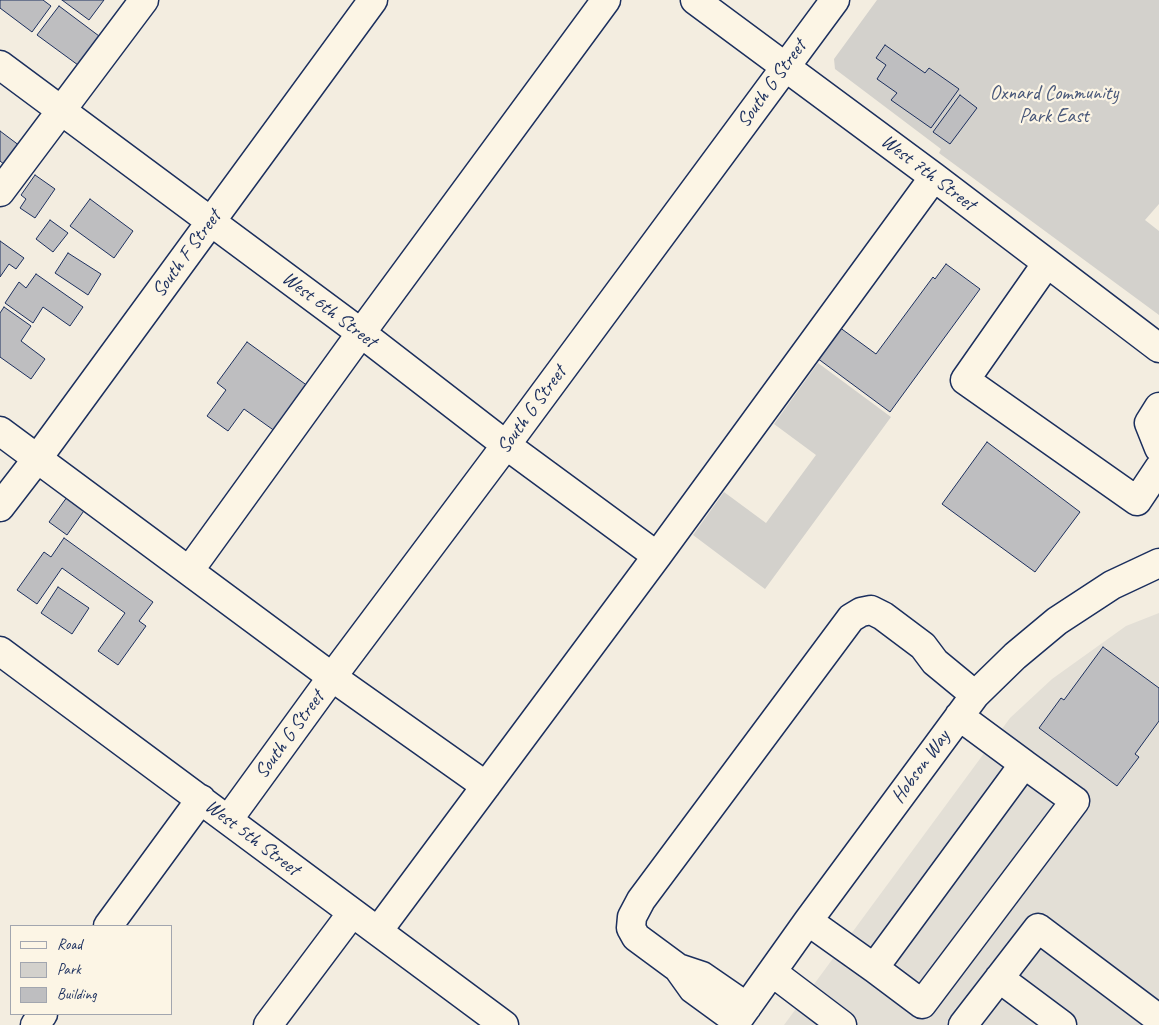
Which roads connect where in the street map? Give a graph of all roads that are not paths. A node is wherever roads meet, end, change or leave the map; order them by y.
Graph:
1 (144, 0) edge
2 (373, 0) edge
3 (606, 0) edge
4 (695, 0) edge
5 (835, 0) edge
6 (0, 66) edge
7 (786, 66) junction
8 (62, 110) junction
9 (934, 177) junction
10 (0, 192) edge
11 (210, 222) junction
12 (1047, 263) junction
13 (361, 333) junction
14 (1159, 348) edge
15 (1159, 407) edge
16 (0, 431) edge
17 (506, 445) junction
18 (1159, 448) edge
19 (37, 459) junction
20 (1159, 468) edge
21 (0, 507) edge
22 (657, 556) junction
23 (1159, 563) edge
24 (189, 571) junction
25 (0, 651) edge
26 (332, 677) junction
27 (973, 698) junction
28 (1024, 764) junction
29 (486, 786) junction
30 (201, 799) junction
31 (228, 820) junction
32 (352, 913) junction
33 (808, 921) junction
34 (109, 925) edge
35 (378, 931) junction
36 (874, 968) junction
37 (772, 972) junction
38 (999, 978) junction
39 (740, 1018) edge
40 (1159, 1019) edge
41 (833, 1022) edge
42 (501, 1024) edge
43 (268, 1025) edge
44 (963, 1025) edge
45 (1062, 1025) edge

1 - 8 street
2 - 11 street, South F Street
3 - 13 street
4 - 7 street, West 7th Street
5 - 7 street, South G Street
6 - 8 street, West 6th Street
7 - 9 street, West 7th Street
7 - 17 street, South G Street
8 - 10 street
8 - 11 street, West 6th Street
9 - 12 street, West 7th Street
9 - 22 street
11 - 13 street, West 6th Street
11 - 19 street, South F Street
12 - 14 street, West 7th Street
12 - 20 street
13 - 17 street, West 6th Street
13 - 24 street
15 - 18 street
16 - 19 street
17 - 22 street, West 6th Street
17 - 26 street, South G Street
19 - 21 street, South F Street
19 - 24 street
22 - 29 street
23 - 27 street, Hobson Way
24 - 26 street
25 - 30 street, West 5th Street
26 - 29 street
26 - 31 street, South G Street
27 - 28 street
27 - 33 street, Hobson Way
27 - 39 street
28 - 36 street
28 - 36 street
29 - 35 street
30 - 31 street, West 5th Street
30 - 34 street
31 - 32 street, West 5th Street
32 - 35 street, West 5th Street
32 - 43 street
33 - 36 street
33 - 37 street, Hobson Way
35 - 42 street, West 5th Street
37 - 39 street, Hobson Way
37 - 41 street
38 - 40 street
38 - 44 street
38 - 45 street

